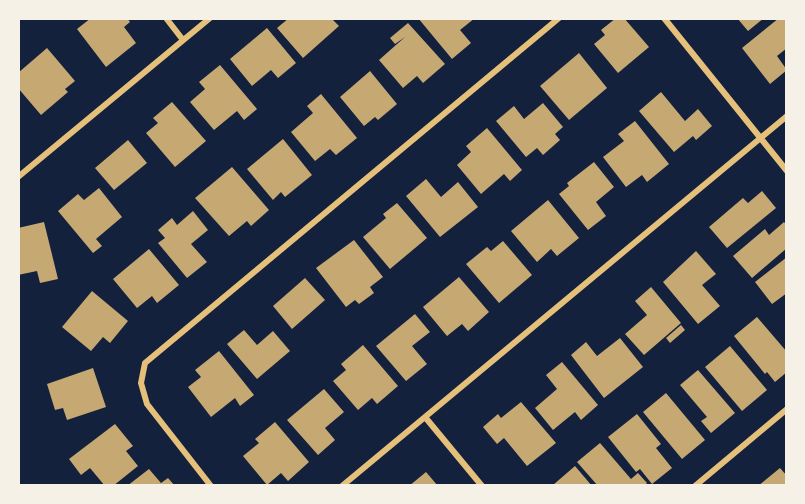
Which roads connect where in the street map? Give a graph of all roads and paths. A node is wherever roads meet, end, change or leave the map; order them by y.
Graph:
1 (166, 18) edge
2 (210, 18) edge
3 (559, 18) edge
4 (664, 18) edge
5 (183, 40) junction
6 (787, 116) edge
7 (761, 138) junction
8 (787, 171) edge
9 (18, 177) edge
10 (787, 409) edge
11 (425, 417) junction
12 (211, 486) edge
13 (342, 486) edge
14 (482, 486) edge
15 (694, 486) edge

1 - 5 street
2 - 5 street
3 - 12 street
4 - 7 street
5 - 9 street
6 - 7 street
7 - 8 street
7 - 11 street
10 - 15 street
11 - 13 street
11 - 14 street

